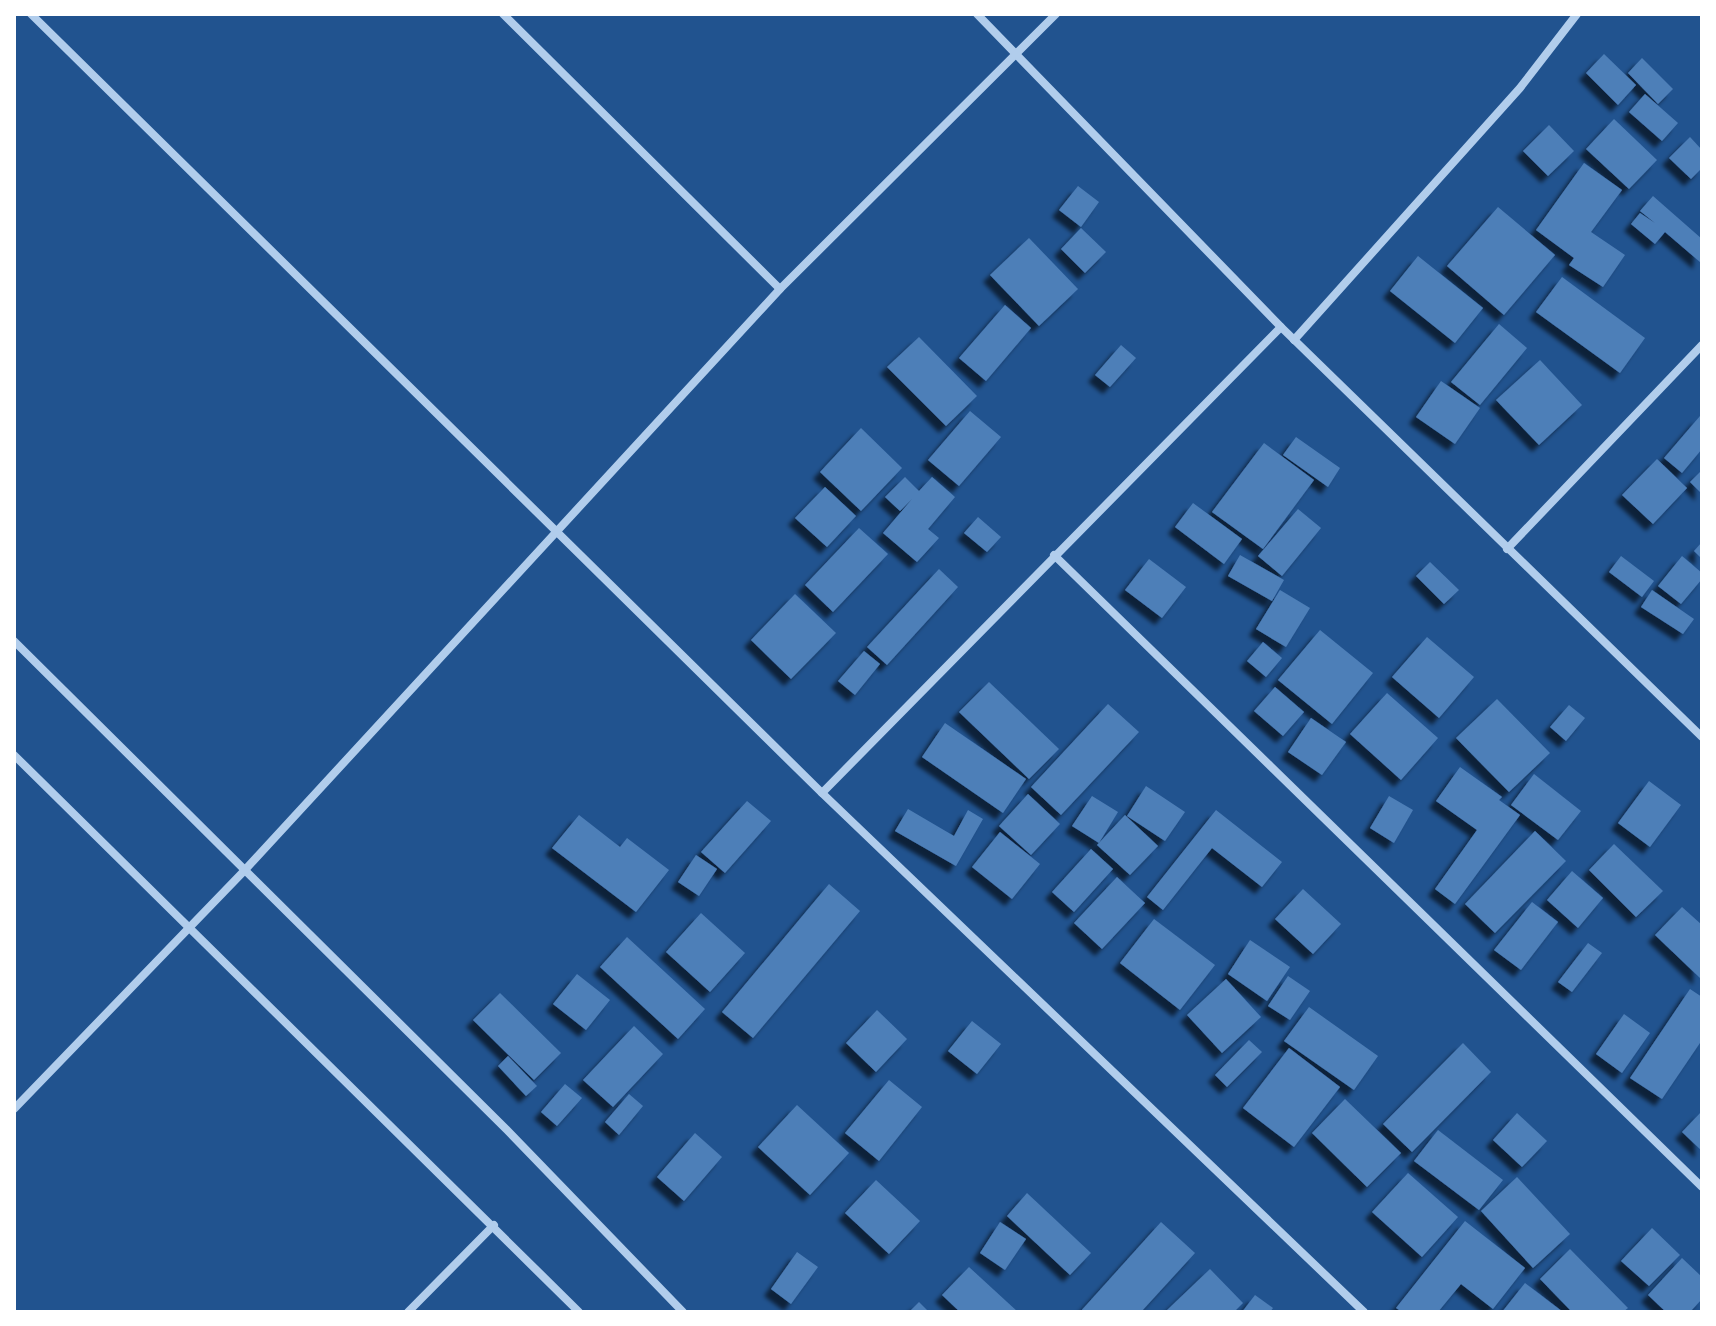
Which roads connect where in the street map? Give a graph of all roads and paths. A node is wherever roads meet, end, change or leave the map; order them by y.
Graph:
1 (31, 14) edge
2 (503, 14) edge
3 (977, 14) edge
4 (1056, 14) edge
5 (1577, 14) edge
6 (1018, 55) junction
7 (780, 289) junction
8 (1281, 327) junction
9 (1294, 340) junction
10 (1702, 345) edge
11 (560, 531) junction
12 (1507, 549) junction
13 (1054, 555) junction
14 (14, 641) edge
15 (1702, 737) edge
16 (14, 755) edge
17 (822, 793) junction
18 (244, 871) junction
19 (189, 926) junction
20 (14, 1109) edge
21 (1702, 1187) edge
22 (494, 1225) junction
23 (408, 1312) edge
24 (579, 1312) edge
25 (683, 1312) edge
26 (1364, 1312) edge

1 - 11 street
2 - 7 street
3 - 6 street
4 - 6 street
5 - 9 street
6 - 7 street
6 - 8 street
7 - 11 street
8 - 9 street
8 - 13 street
9 - 12 street
10 - 12 street
11 - 17 street
11 - 18 street
12 - 15 street
13 - 17 street
13 - 21 street
14 - 18 street
16 - 19 street
17 - 26 street
18 - 19 street
18 - 25 street
19 - 20 street
19 - 22 street
22 - 23 street
22 - 24 street

